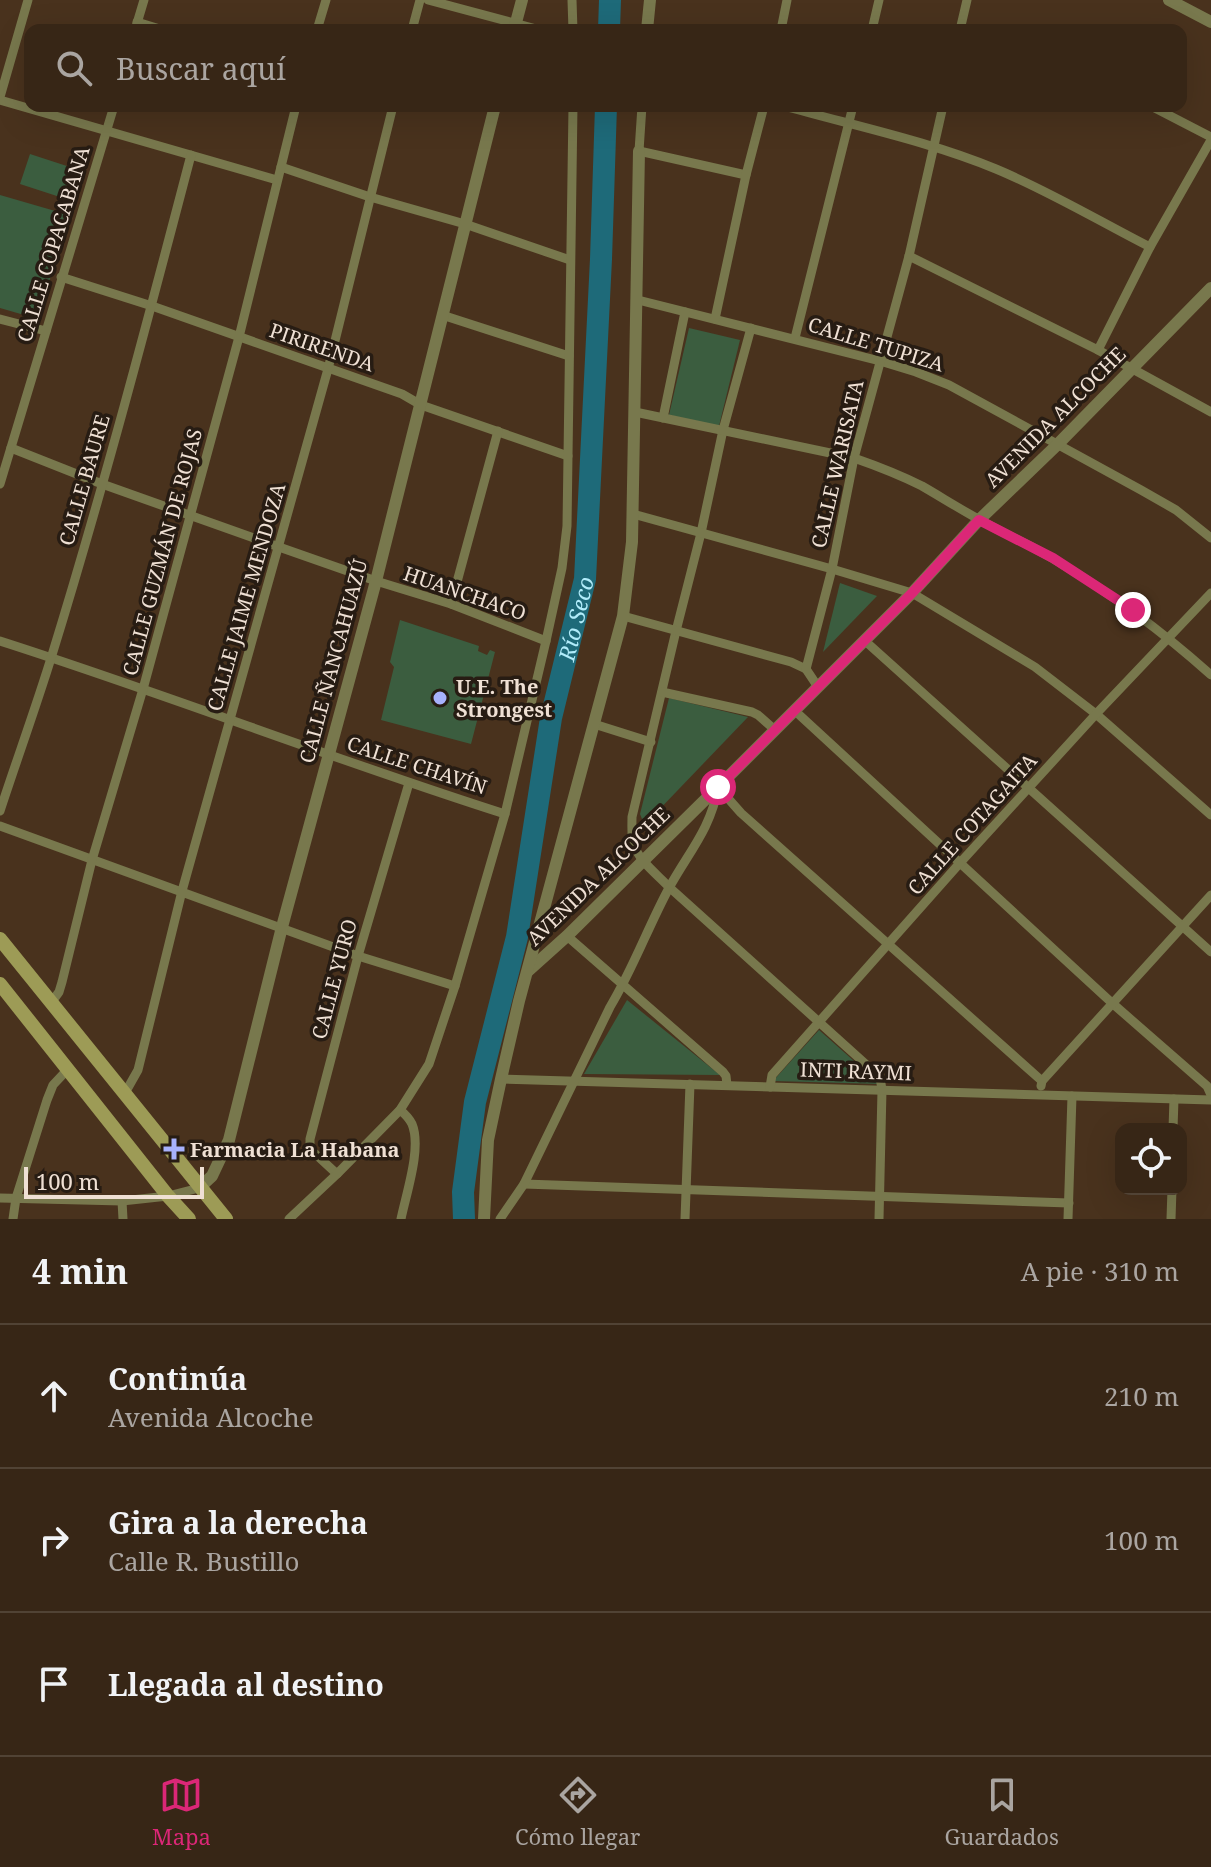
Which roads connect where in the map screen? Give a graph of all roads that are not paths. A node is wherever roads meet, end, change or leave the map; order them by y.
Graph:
1 (28, 0) edge
2 (144, 0) edge
3 (326, 0) edge
4 (420, 0) edge
5 (428, 0) edge
6 (522, 0) edge
7 (572, 0) edge
8 (650, 0) edge
9 (787, 0) edge
10 (879, 0) edge
11 (967, 0) edge
12 (1169, 0) edge
13 (1211, 22) edge
14 (137, 24) edge
15 (319, 24) edge
16 (414, 24) edge
17 (508, 24) edge
18 (516, 24) edge
19 (573, 24) edge
20 (648, 24) edge
21 (782, 24) edge
22 (873, 24) edge
23 (964, 24) edge
24 (0, 99) edge
25 (24, 106) edge
26 (45, 112) edge
27 (112, 112) edge
28 (295, 112) edge
29 (391, 112) edge
30 (493, 112) edge
31 (573, 112) edge
32 (642, 112) edge
33 (762, 112) edge
34 (806, 112) edge
35 (852, 112) edge
36 (942, 112) edge
37 (1162, 112) edge
38 (849, 124) junction
39 (107, 130) junction
40 (1211, 138) edge
41 (934, 147) junction
42 (639, 151) junction
43 (191, 155) junction
44 (281, 167) junction
45 (746, 175) junction
46 (277, 180) junction
47 (370, 197) junction
48 (465, 224) junction
49 (1150, 247) junction
50 (909, 256) junction
51 (570, 260) junction
52 (61, 277) junction
53 (1208, 295) edge
54 (638, 300) junction
55 (152, 306) junction
56 (685, 312) junction
57 (442, 315) junction
58 (0, 319) edge
59 (715, 319) junction
60 (751, 328) junction
61 (46, 331) junction
62 (239, 337) junction
63 (795, 338) junction
64 (1098, 350) junction
65 (569, 356) junction
66 (880, 361) junction
67 (1133, 368) junction
68 (328, 369) junction
69 (421, 405) junction
70 (635, 412) junction
71 (1211, 412) edge
72 (663, 418) junction
73 (723, 430) junction
74 (498, 431) junction
75 (1057, 445) junction
76 (11, 448) junction
77 (568, 456) junction
78 (854, 458) junction
79 (0, 484) edge
80 (102, 484) junction
81 (190, 514) junction
82 (633, 514) junction
83 (979, 520) junction
84 (701, 533) junction
85 (1211, 538) edge
86 (279, 547) junction
87 (832, 569) junction
88 (376, 581) junction
89 (912, 593) junction
90 (1211, 593) edge
91 (451, 604) junction
92 (623, 616) junction
93 (676, 631) junction
94 (1169, 638) junction
95 (864, 640) junction
96 (0, 641) edge
97 (546, 641) junction
98 (52, 657) junction
99 (806, 669) junction
100 (1211, 675) edge
101 (818, 687) junction
102 (143, 689) junction
103 (662, 692) junction
104 (794, 710) junction
105 (1096, 714) junction
106 (230, 720) junction
107 (594, 724) junction
108 (775, 730) junction
109 (651, 742) junction
110 (328, 755) junction
111 (409, 783) junction
112 (718, 787) junction
113 (1028, 788) junction
114 (0, 811) edge
115 (505, 814) junction
116 (1211, 815) edge
117 (0, 826) edge
118 (92, 860) junction
119 (644, 860) junction
120 (959, 864) junction
121 (669, 887) junction
122 (182, 891) junction
123 (1211, 895) edge
124 (1182, 926) junction
125 (282, 927) junction
126 (567, 936) junction
127 (0, 939) edge
128 (889, 943) junction
129 (1211, 952) edge
130 (358, 956) junction
131 (528, 971) junction
132 (0, 984) edge
133 (623, 984) junction
134 (455, 986) junction
135 (51, 1003) junction
136 (1112, 1003) junction
137 (819, 1021) junction
138 (68, 1069) junction
139 (501, 1079) junction
140 (574, 1081) junction
141 (1042, 1081) junction
142 (690, 1084) junction
143 (727, 1085) junction
144 (770, 1087) junction
145 (882, 1090) junction
146 (125, 1093) junction
147 (1038, 1095) junction
148 (1072, 1096) junction
149 (1211, 1097) edge
150 (1174, 1099) junction
151 (400, 1110) junction
152 (1173, 1123) edge
153 (337, 1174) junction
154 (524, 1184) junction
155 (199, 1188) junction
156 (685, 1190) junction
157 (1172, 1195) edge
158 (168, 1196) junction
159 (879, 1196) junction
160 (0, 1198) edge
161 (16, 1198) junction
162 (122, 1201) junction
163 (1069, 1203) junction
164 (13, 1219) edge
165 (123, 1219) edge
166 (189, 1219) edge
167 (226, 1219) edge
168 (289, 1219) edge
169 (401, 1219) edge
170 (484, 1219) edge
171 (500, 1219) edge
172 (685, 1219) edge
173 (879, 1219) edge
174 (1068, 1219) edge
175 (1171, 1219) edge

1 - 24 street
2 - 14 street
3 - 15 street
4 - 16 street
5 - 17 street
6 - 18 street
7 - 19 street
8 - 20 street
9 - 21 street
10 - 22 street
11 - 23 street
12 - 13 street
24 - 25 street
26 - 39 street
27 - 39 street, CALLE COPACABANA
28 - 44 street, CALLE GUZMÁN DE ROJAS
29 - 47 street, CALLE JAIME MENDOZA
30 - 48 street, CALLE ÑANCAHUAZÚ
31 - 51 street
32 - 42 street
33 - 45 street
34 - 38 street
35 - 38 street
36 - 41 street, CALLE WARISATA
37 - 40 street
38 - 41 street
38 - 63 street
39 - 43 street
39 - 52 street, CALLE COPACABANA
40 - 49 street
41 - 49 street
41 - 50 street, CALLE WARISATA
42 - 45 street
42 - 54 street
43 - 46 street
43 - 55 street, CALLE BAURE
44 - 46 street, CALLE GUZMÁN DE ROJAS
44 - 47 street
45 - 59 street
46 - 62 street, CALLE GUZMÁN DE ROJAS
47 - 48 street
47 - 68 street, CALLE JAIME MENDOZA
48 - 51 street
48 - 57 street, CALLE ÑANCAHUAZÚ
49 - 64 street
50 - 64 street
50 - 66 street, CALLE WARISATA
51 - 65 street
52 - 55 street, PIRIRENDA
52 - 61 street, CALLE COPACABANA
53 - 67 street, AVENIDA ALCOCHE
54 - 56 street, CALLE TUPIZA
54 - 70 street
55 - 62 street, PIRIRENDA
55 - 80 street, CALLE BAURE
56 - 59 street, CALLE TUPIZA
56 - 72 street
57 - 65 street
57 - 69 street, CALLE ÑANCAHUAZÚ
58 - 61 street
59 - 60 street, CALLE TUPIZA
60 - 63 street, CALLE TUPIZA
60 - 73 street
61 - 76 street, CALLE COPACABANA
62 - 68 street, PIRIRENDA
62 - 81 street, CALLE GUZMÁN DE ROJAS
63 - 66 street, CALLE TUPIZA
64 - 67 street
65 - 77 street
66 - 75 street, CALLE TUPIZA
66 - 78 street, CALLE WARISATA
67 - 71 street
67 - 75 street, AVENIDA ALCOCHE
68 - 69 street, PIRIRENDA
68 - 86 street, CALLE JAIME MENDOZA
69 - 74 street, PIRIRENDA
69 - 88 street, CALLE ÑANCAHUAZÚ
70 - 72 street
70 - 82 street
72 - 73 street
73 - 78 street
73 - 84 street
74 - 77 street, PIRIRENDA
74 - 91 street
75 - 83 street, AVENIDA ALCOCHE
75 - 85 street, CALLE TUPIZA
76 - 79 street, CALLE COPACABANA
76 - 80 street, HUANCHACO
77 - 97 street
78 - 83 street
78 - 87 street, CALLE WARISATA
80 - 81 street, HUANCHACO
80 - 98 street, CALLE BAURE
81 - 86 street, HUANCHACO
81 - 102 street, CALLE GUZMÁN DE ROJAS
82 - 84 street
82 - 92 street
83 - 89 street, AVENIDA ALCOCHE
83 - 94 street
84 - 87 street
84 - 93 street
86 - 88 street, HUANCHACO
86 - 106 street, CALLE JAIME MENDOZA
87 - 89 street
87 - 99 street, CALLE WARISATA
88 - 91 street, HUANCHACO
88 - 110 street, CALLE ÑANCAHUAZÚ
89 - 95 street, AVENIDA ALCOCHE
89 - 105 street
90 - 94 street, CALLE COTAGAITA
91 - 97 street, HUANCHACO
92 - 93 street
92 - 107 street
93 - 99 street
93 - 103 street
94 - 100 street
94 - 105 street, CALLE COTAGAITA
95 - 101 street, AVENIDA ALCOCHE
95 - 113 street
96 - 98 street, CALLE CHAVÍN
97 - 115 street
98 - 102 street, CALLE CHAVÍN
98 - 114 street, CALLE BAURE
99 - 101 street
101 - 104 street, AVENIDA ALCOCHE
102 - 106 street, CALLE CHAVÍN
102 - 118 street, CALLE GUZMÁN DE ROJAS
103 - 108 street
103 - 109 street
104 - 108 street, AVENIDA ALCOCHE
104 - 120 street
105 - 113 street, CALLE COTAGAITA
105 - 116 street
106 - 110 street, CALLE CHAVÍN
106 - 122 street, CALLE JAIME MENDOZA
107 - 109 street
107 - 131 street
108 - 112 street, AVENIDA ALCOCHE
109 - 119 street
110 - 111 street, CALLE CHAVÍN
110 - 125 street, CALLE ÑANCAHUAZÚ
111 - 115 street, CALLE CHAVÍN
111 - 130 street, CALLE YURO
112 - 119 street, AVENIDA ALCOCHE
112 - 121 street
112 - 128 street
113 - 120 street, CALLE COTAGAITA
113 - 124 street
115 - 134 street
117 - 118 street
118 - 122 street
118 - 135 street, CALLE GUZMÁN DE ROJAS
119 - 121 street
119 - 126 street, AVENIDA ALCOCHE
120 - 128 street, CALLE COTAGAITA
120 - 136 street
121 - 133 street
121 - 137 street
122 - 125 street
122 - 146 street, CALLE JAIME MENDOZA
123 - 124 street
124 - 129 street
124 - 136 street
125 - 130 street
125 - 155 street, CALLE ÑANCAHUAZÚ
126 - 131 street, AVENIDA ALCOCHE
126 - 133 street
127 - 135 main road
128 - 137 street, CALLE COTAGAITA
128 - 141 street
130 - 134 street
130 - 153 street, CALLE YURO
131 - 139 street, AVENIDA ALCOCHE
132 - 138 main road
133 - 140 street
133 - 143 street
134 - 151 street
135 - 146 main road
136 - 141 street
136 - 149 street
137 - 144 street, CALLE COTAGAITA
137 - 145 street
138 - 158 main road
138 - 161 street
139 - 140 street, INTI RAYMI
139 - 170 street, AVENIDA ALCOCHE
140 - 142 street, INTI RAYMI
140 - 154 street
141 - 147 street
142 - 143 street, INTI RAYMI
142 - 156 street
143 - 144 street, INTI RAYMI
144 - 145 street, INTI RAYMI
145 - 147 street, INTI RAYMI
145 - 159 street
146 - 155 main road
147 - 148 street, INTI RAYMI
148 - 150 street, INTI RAYMI
148 - 163 street
149 - 150 street, INTI RAYMI
150 - 152 street
151 - 153 street
151 - 169 street
153 - 168 street
154 - 156 street
154 - 171 street
155 - 158 street
155 - 167 main road
156 - 159 street
156 - 172 street
157 - 175 street
158 - 162 street
158 - 166 main road
159 - 163 street
159 - 173 street
160 - 161 street
161 - 162 street
161 - 164 street
162 - 165 street
163 - 174 street

